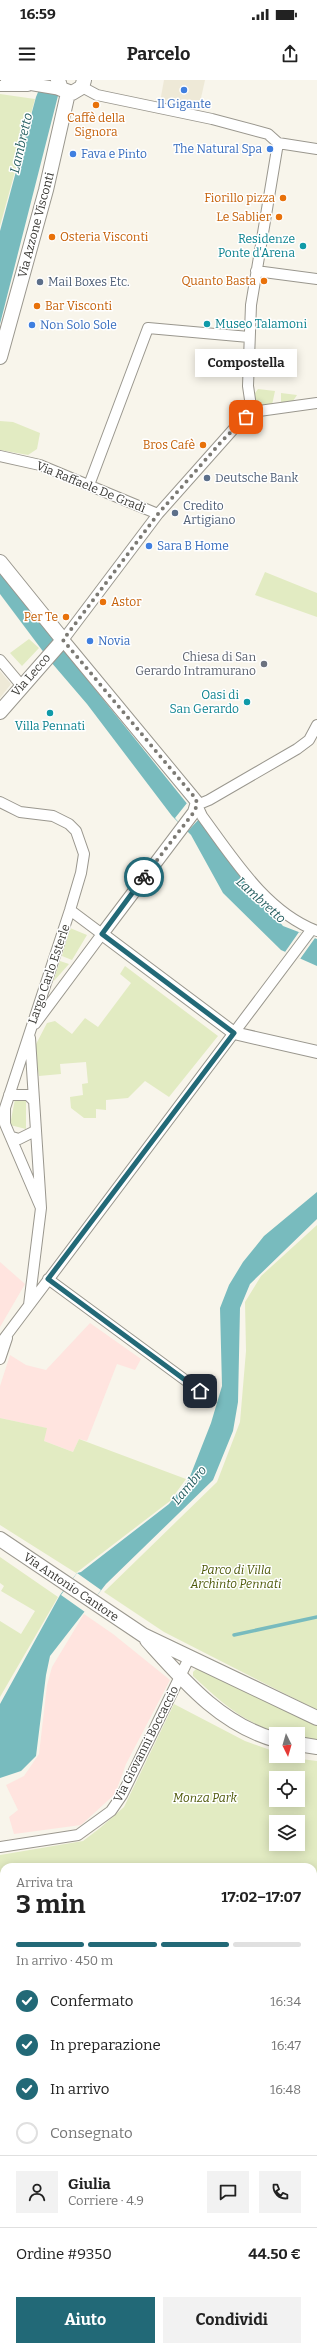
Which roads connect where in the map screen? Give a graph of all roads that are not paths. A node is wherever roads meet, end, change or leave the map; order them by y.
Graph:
1 (7, 80) edge
2 (83, 84) edge
3 (0, 86) edge
4 (34, 86) junction
5 (62, 87) edge
6 (278, 143) junction
7 (317, 149) edge
8 (256, 271) junction
9 (314, 279) edge
10 (249, 337) junction
11 (0, 357) edge
12 (317, 403) edge
13 (252, 413) junction
14 (0, 456) edge
15 (89, 485) junction
16 (158, 514) junction
17 (0, 562) edge
18 (61, 641) junction
19 (0, 660) edge
20 (21, 685) junction
21 (0, 712) edge
22 (317, 724) edge
23 (0, 802) edge
24 (195, 808) junction
25 (70, 910) junction
26 (313, 932) edge
27 (102, 934) junction
28 (30, 1031) junction
29 (234, 1033) junction
30 (317, 1052) edge
31 (9, 1095) junction
32 (33, 1100) junction
33 (3, 1123) edge
34 (35, 1131) junction
35 (12, 1137) junction
36 (41, 1208) junction
37 (48, 1279) junction
38 (29, 1307) junction
39 (8, 1333) junction
40 (0, 1344) edge
41 (0, 1359) edge
42 (200, 1391) dead end
43 (0, 1539) edge
44 (143, 1635) junction
45 (190, 1656) junction
46 (180, 1678) junction
47 (317, 1718) edge
48 (269, 1737) edge
49 (305, 1745) edge
50 (317, 1747) edge
51 (0, 1847) edge

1 - 4 street
2 - 5 main road
2 - 6 street
3 - 4 street
4 - 5 street
5 - 11 main road, Via Azzone Visconti
6 - 7 street
6 - 8 street
8 - 9 street
8 - 10 street
10 - 13 street
10 - 15 street
12 - 13 street
13 - 16 street
14 - 15 street, Via Raffaele De Gradi
15 - 16 street, Via Raffaele De Gradi
16 - 18 street
17 - 18 main road
18 - 20 main road, Via Lecco
18 - 24 street
19 - 20 street
20 - 21 main road, Via Lecco
22 - 24 street
23 - 25 street
24 - 26 street
24 - 27 street
25 - 27 street, Largo Carlo Esterle
25 - 28 street, Largo Carlo Esterle
26 - 29 street
27 - 28 street, Largo Carlo Esterle
27 - 29 street
28 - 31 street, Largo Carlo Esterle
28 - 32 street, Largo Carlo Esterle
29 - 30 street
29 - 37 street
31 - 32 street
31 - 33 street, Largo Carlo Esterle
32 - 34 street, Largo Carlo Esterle
33 - 35 street, Largo Carlo Esterle
34 - 35 street
34 - 36 street, Largo Carlo Esterle
35 - 36 street, Largo Carlo Esterle
36 - 38 street, Largo Carlo Esterle
37 - 38 street
37 - 42 street
38 - 39 street
39 - 40 street
39 - 41 street
43 - 44 main road, Via Antonio Cantore
44 - 45 main road
44 - 46 main road, Via Giovanni Boccaccio
45 - 46 street, Via Giovanni Boccaccio
45 - 47 main road
46 - 48 main road, Via Giovanni Boccaccio
46 - 51 street, Via Giovanni Boccaccio
49 - 50 main road

